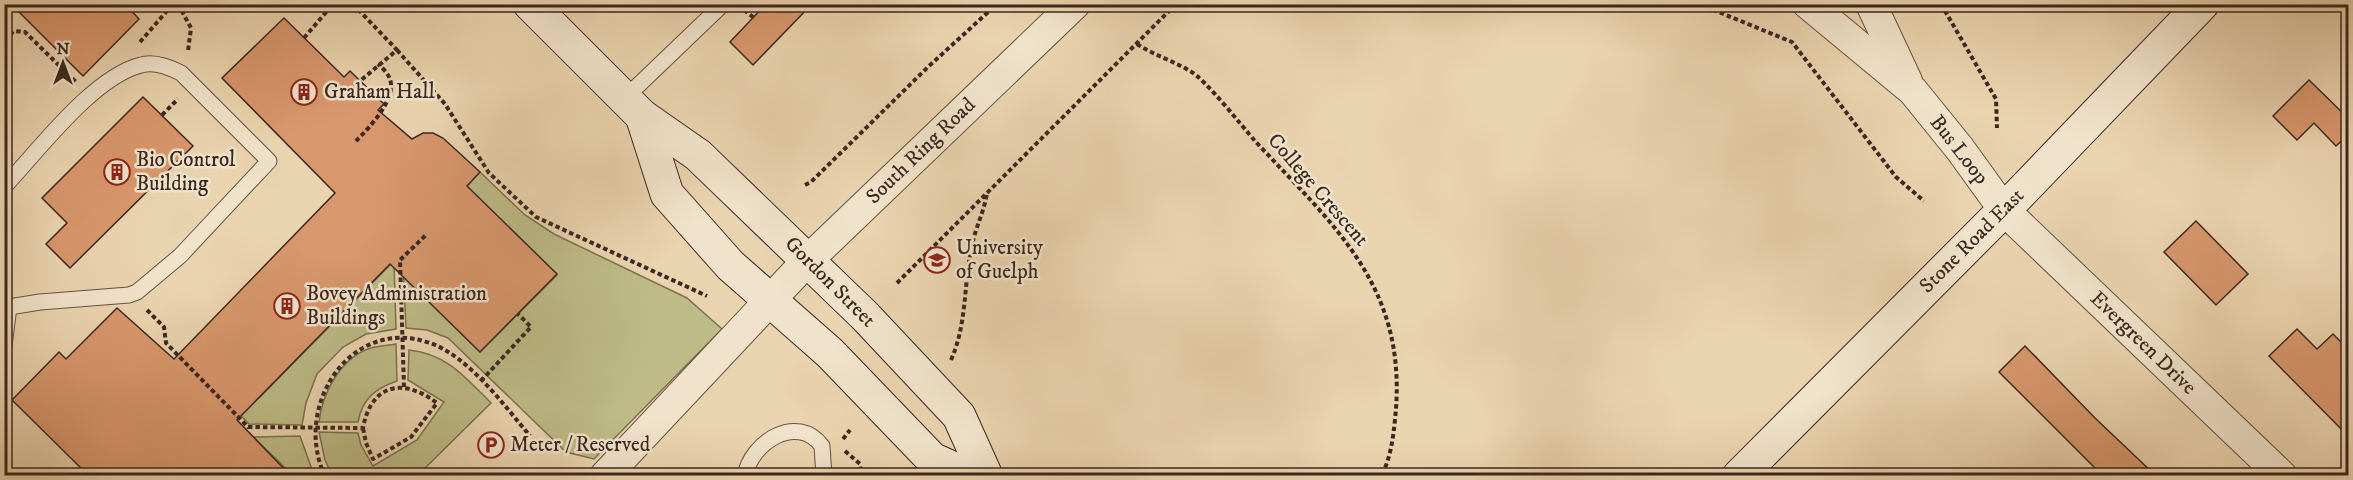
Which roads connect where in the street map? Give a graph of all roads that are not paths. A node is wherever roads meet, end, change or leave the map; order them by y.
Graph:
1 (530, 4) edge
2 (723, 4) edge
3 (1075, 4) edge
4 (1808, 4) edge
5 (1870, 4) edge
6 (2202, 4) edge
7 (1912, 91) junction
8 (634, 107) junction
9 (4, 187) edge
10 (2004, 210) junction
11 (807, 261) junction
12 (770, 300) junction
13 (7, 304) edge
14 (4, 346) edge
15 (605, 476) edge
16 (745, 476) edge
17 (824, 476) edge
18 (970, 476) edge
19 (986, 476) edge
20 (1739, 476) edge
21 (2282, 476) edge

1 - 8 main road, Gordon Street
2 - 8 lane
3 - 11 street, South Ring Road
4 - 7 street, Bus Loop
5 - 7 street, Bus Loop
6 - 10 main road, Stone Road East
7 - 10 street, Bus Loop
8 - 11 main road, Gordon Street
8 - 12 main road, Gordon Street
9 - 13 lane
10 - 20 main road, Stone Road East
10 - 21 street, Evergreen Drive
11 - 12 street, South Ring Road
11 - 19 main road, Gordon Street
12 - 15 street, South Ring Road
12 - 18 main road, Gordon Street
13 - 14 lane
16 - 17 lane

